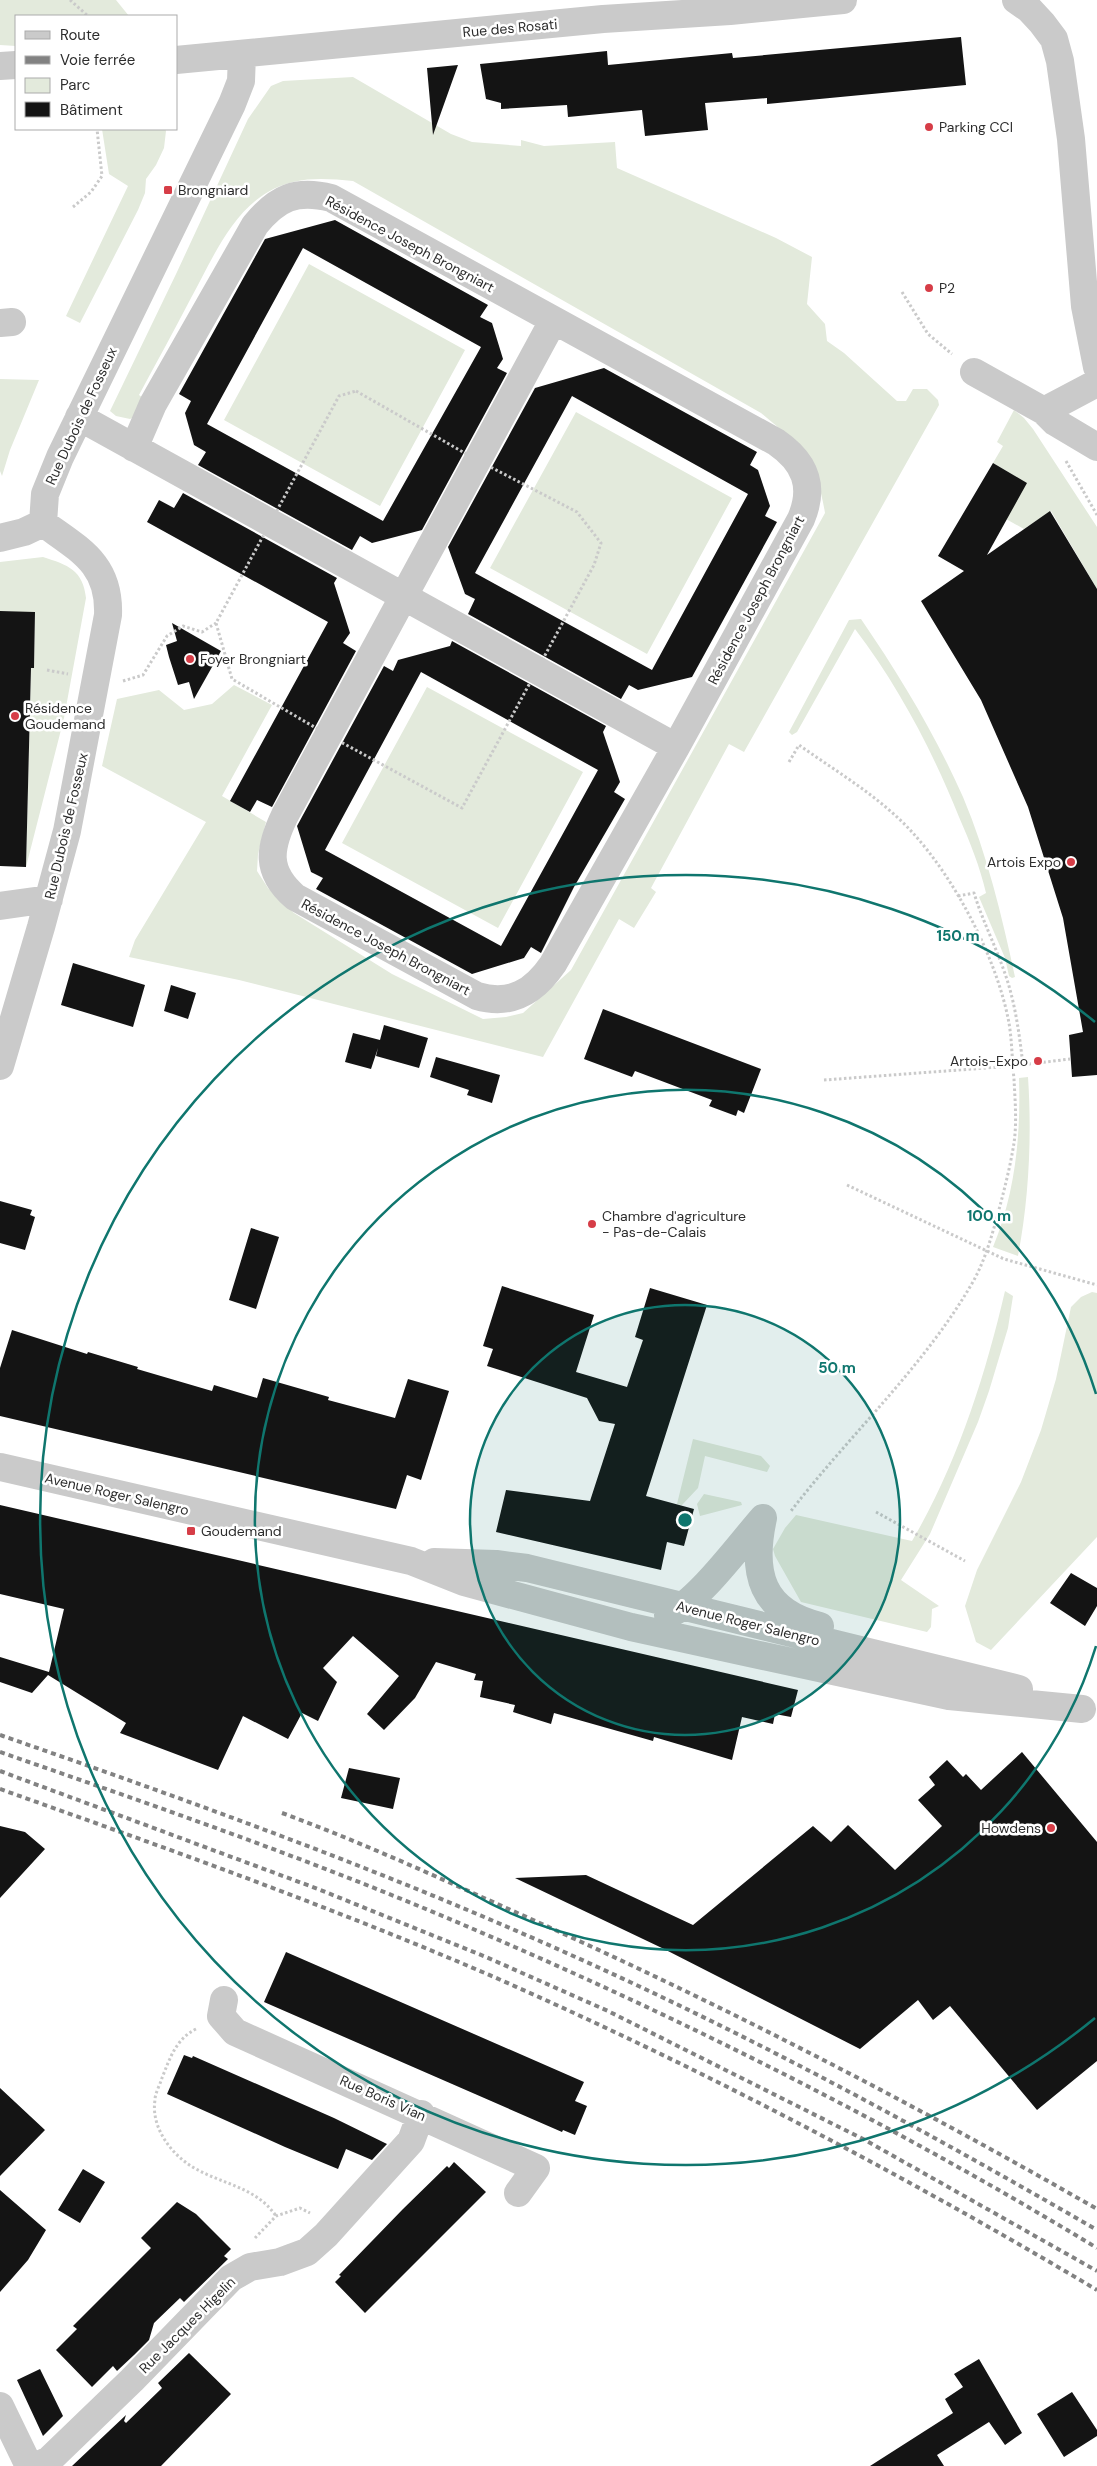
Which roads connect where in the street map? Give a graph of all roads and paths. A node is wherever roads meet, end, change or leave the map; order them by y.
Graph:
1 (70, 0) edge
2 (843, 0) edge
3 (1029, 3) edge
4 (666, 8) edge
5 (87, 15) edge
6 (242, 54) junction
7 (178, 60) edge
8 (0, 66) edge
9 (15, 66) edge
10 (97, 130) edge
11 (72, 207) dead end
12 (902, 292) dead end
13 (553, 320) junction
14 (1097, 367) edge
15 (974, 372) joint
16 (1097, 383) edge
17 (1044, 412) junction
18 (79, 417) junction
19 (1066, 428) junction
20 (1097, 447) edge
21 (134, 448) junction
22 (1097, 514) edge
23 (43, 523) junction
24 (0, 538) edge
25 (403, 597) junction
26 (229, 599) dead end
27 (222, 615) dead end
28 (216, 624) dead end
29 (96, 680) junction
30 (676, 747) junction
31 (789, 762) dead end
32 (958, 896) junction
33 (49, 899) junction
34 (0, 906) edge
35 (1070, 1059) dead end
36 (1024, 1065) junction
37 (0, 1066) edge
38 (1013, 1066) junction
39 (824, 1080) dead end
40 (847, 1186) dead end
41 (986, 1251) junction
42 (1097, 1285) edge
43 (0, 1467) edge
44 (876, 1512) dead end
45 (776, 1517) junction
46 (410, 1561) junction
47 (965, 1561) dead end
48 (681, 1607) junction
49 (631, 1626) junction
50 (1051, 1697) junction
51 (1089, 1710) edge
52 (222, 2008) joint
53 (421, 2114) junction
54 (518, 2193) dead end
55 (276, 2216) dead end
56 (0, 2406) edge
57 (29, 2466) edge
58 (37, 2466) edge

1 - 5 path
2 - 4 street, Rue des Rosati
3 - 14 street
4 - 6 street, Rue des Rosati
6 - 7 street, Rue des Rosati
6 - 18 street, Rue Dubois de Fosseux
8 - 9 street
10 - 11 path
12 - 15 path
13 - 21 street, Résidence Joseph Brongniart
13 - 25 street, Résidence Joseph Brongniart
13 - 30 street, Résidence Joseph Brongniart
15 - 17 street
16 - 17 street
17 - 19 street
18 - 21 street
18 - 23 street, Rue Dubois de Fosseux
19 - 20 street
19 - 22 path
21 - 25 street
23 - 24 street
23 - 29 street, Rue Dubois de Fosseux
25 - 30 street
25 - 30 street, Résidence Joseph Brongniart
26 - 27 path
28 - 29 path
29 - 33 street, Rue Dubois de Fosseux
31 - 32 path
32 - 36 path
32 - 38 path
33 - 34 street
33 - 37 street, Rue Dubois de Fosseux
35 - 36 path
36 - 38 path
38 - 39 path
38 - 41 path
40 - 41 path
41 - 42 path
41 - 45 path
43 - 46 street, Avenue Roger Salengro
44 - 47 path
45 - 48 street
45 - 50 street
46 - 48 street, Avenue Roger Salengro
46 - 49 street, Avenue Roger Salengro
48 - 49 street
48 - 50 street, Avenue Roger Salengro
49 - 51 street, Avenue Roger Salengro
50 - 51 street, Avenue Roger Salengro
52 - 53 street, Rue Boris Vian
52 - 55 path
53 - 54 street, Rue Boris Vian
53 - 58 street, Rue Jacques Higelin
56 - 57 street

